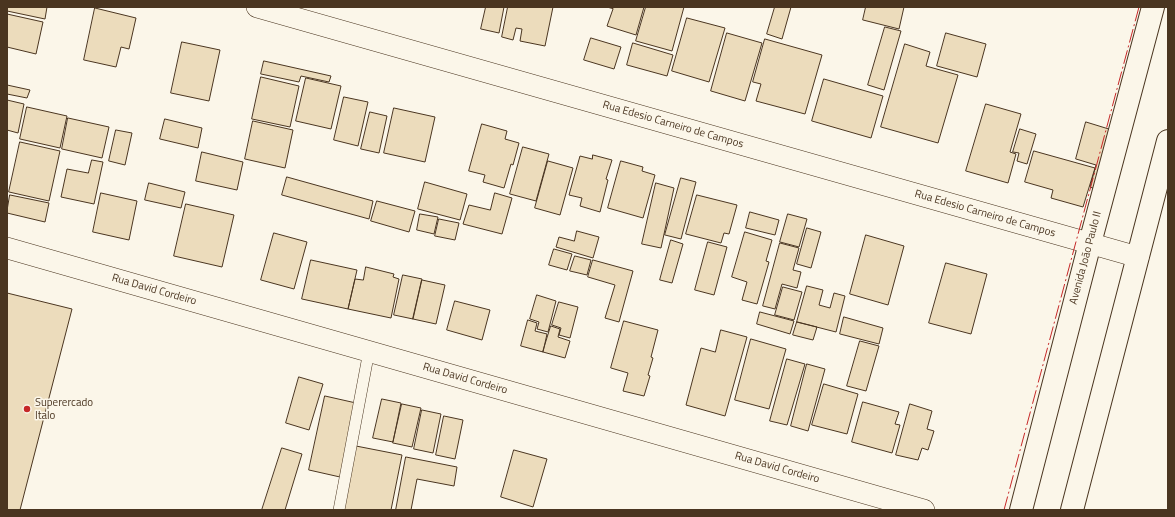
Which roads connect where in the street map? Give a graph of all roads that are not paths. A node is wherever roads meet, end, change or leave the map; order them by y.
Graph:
1 (257, 7) edge
2 (1153, 7) edge
3 (1168, 141) edge
4 (1090, 243) junction
5 (7, 248) edge
6 (1138, 257) junction
7 (369, 352) junction
8 (340, 510) edge
9 (924, 510) edge
10 (1021, 510) edge
11 (1072, 510) edge

1 - 4 street, Rua Edesio Carneiro de Campos
2 - 4 main road, Avenida João Paulo II
3 - 6 main road
4 - 6 street, Rua Edesio Carneiro de Campos
4 - 10 main road, Avenida João Paulo II
5 - 7 street, Rua David Cordeiro
6 - 11 main road
7 - 8 lane
7 - 9 street, Rua David Cordeiro

